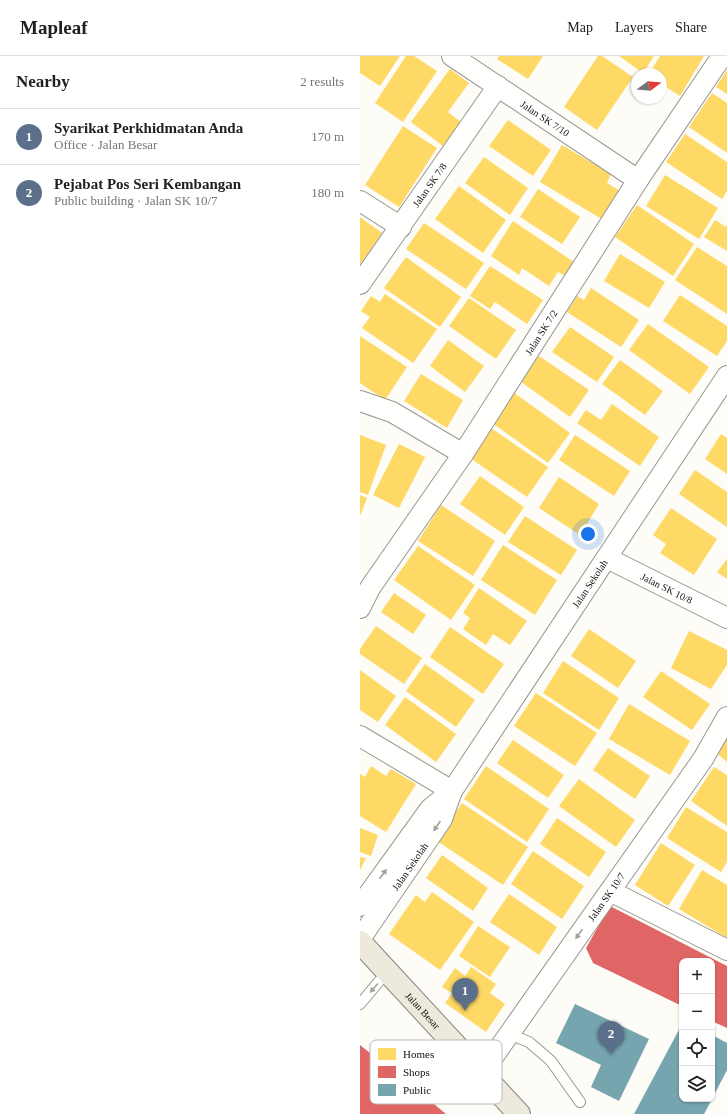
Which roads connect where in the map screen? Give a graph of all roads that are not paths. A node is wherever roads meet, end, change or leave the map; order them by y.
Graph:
1 (452, 56) edge
2 (722, 56) edge
3 (498, 86) junction
4 (638, 180) junction
5 (360, 201) edge
6 (401, 227) junction
7 (360, 284) edge
8 (727, 376) edge
9 (360, 401) edge
10 (463, 454) junction
11 (607, 558) junction
12 (365, 585) edge
13 (360, 608) edge
14 (727, 618) edge
15 (727, 717) edge
16 (360, 736) edge
17 (452, 791) junction
18 (610, 891) junction
19 (360, 906) edge
20 (360, 941) edge
21 (727, 950) edge
22 (387, 972) junction
23 (360, 1004) edge
24 (509, 1034) junction
25 (450, 1040) edge
26 (502, 1044) edge
27 (502, 1096) edge
28 (580, 1102) dead end
29 (519, 1114) edge

1 - 3 street, Jalan SK 7/10
2 - 4 street, Jalan SK 7/2
3 - 4 street, Jalan SK 7/10
3 - 6 street, Jalan SK 7/8
4 - 10 street, Jalan SK 7/2
5 - 6 street
6 - 7 street, Jalan SK 7/8
8 - 11 street, Jalan Sekolah
9 - 10 street
10 - 12 street, Jalan SK 7/2
11 - 14 street, Jalan SK 10/8
11 - 17 street, Jalan Sekolah
12 - 13 street, Jalan SK 7/2
15 - 18 street, Jalan SK 10/7
16 - 17 street
19 -> 17 street, Jalan Sekolah
17 -> 20 street, Jalan Sekolah
18 - 21 street
18 -> 24 street, Jalan SK 10/7
20 - 22 main road, Jalan Besar
22 -> 23 lane
22 - 25 main road, Jalan Besar
24 - 26 street, Jalan SK 10/7
24 - 28 lane
27 - 29 main road, Jalan Besar

